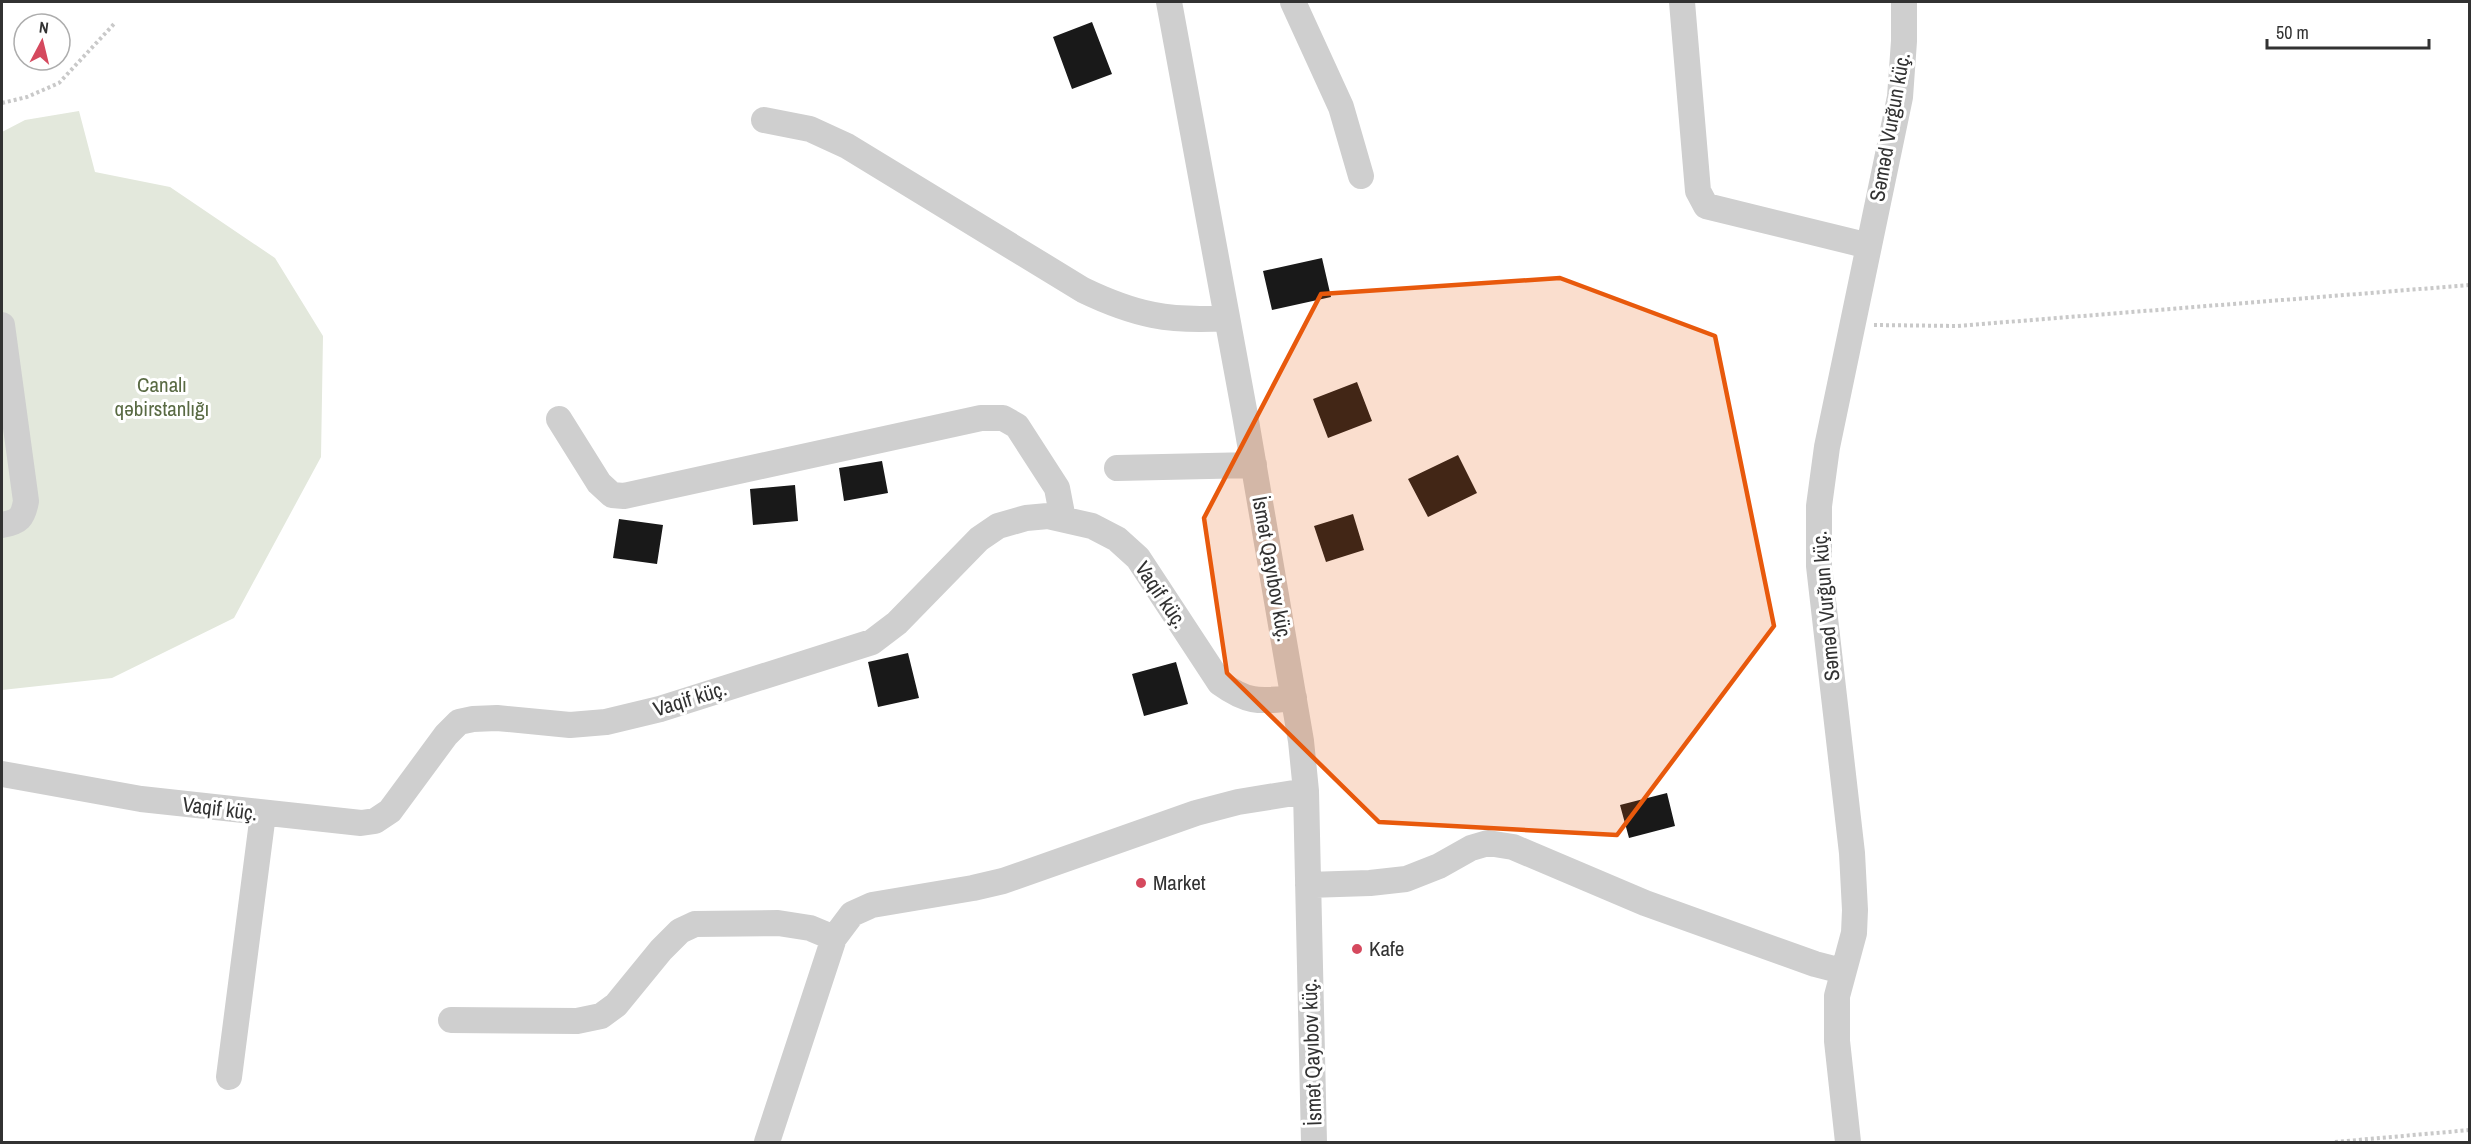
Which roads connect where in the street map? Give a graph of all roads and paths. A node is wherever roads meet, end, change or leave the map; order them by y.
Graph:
1 (1169, 2) edge
2 (1293, 2) edge
3 (1682, 2) edge
4 (1904, 2) edge
5 (114, 24) dead end
6 (2, 103) edge
7 (764, 120) dead end
8 (1361, 176) dead end
9 (1869, 246) junction
10 (2469, 285) edge
11 (1227, 318) junction
12 (2, 325) edge
13 (1852, 325) junction
14 (559, 419) dead end
15 (1254, 465) junction
16 (1117, 468) dead end
17 (1063, 519) junction
18 (2, 525) edge
19 (1294, 698) junction
20 (2, 774) edge
21 (1306, 791) junction
22 (263, 814) junction
23 (1308, 885) junction
24 (834, 938) junction
25 (1842, 970) junction
26 (451, 1020) dead end
27 (229, 1077) dead end
28 (2469, 1130) edge
29 (767, 1143) edge
30 (1314, 1143) edge
31 (1848, 1143) edge
32 (2335, 1143) edge

1 - 11 street, İsmət Qayıbov küç.
2 - 8 street
3 - 9 street
4 - 9 street, Səməd Vurğun küç.
5 - 6 path
7 - 11 street
9 - 13 street, Səməd Vurğun küç.
10 - 13 path
11 - 15 street, İsmət Qayıbov küç.
12 - 18 street
13 - 25 street, Səməd Vurğun küç.
14 - 17 street
15 - 16 street
15 - 19 street, İsmət Qayıbov küç.
17 - 19 street, Vaqif küç.
17 - 22 street, Vaqif küç.
19 - 21 street, İsmət Qayıbov küç.
20 - 22 street, Vaqif küç.
21 - 23 street, İsmət Qayıbov küç.
21 - 24 street
22 - 27 street
23 - 25 street
23 - 30 street, İsmət Qayıbov küç.
24 - 26 street
24 - 29 street
25 - 31 street, Səməd Vurğun küç.
28 - 32 path

